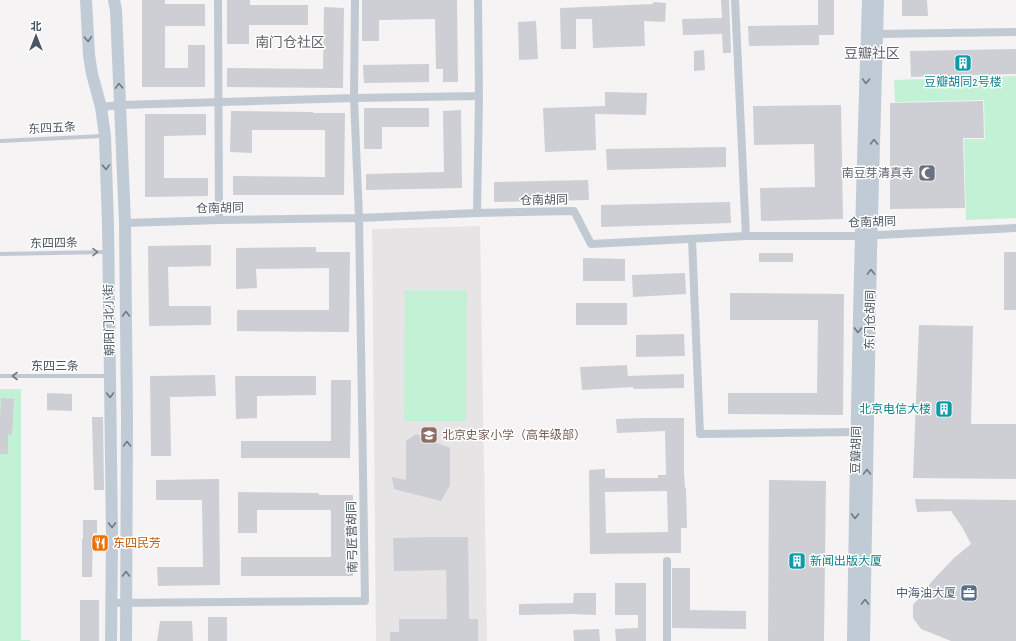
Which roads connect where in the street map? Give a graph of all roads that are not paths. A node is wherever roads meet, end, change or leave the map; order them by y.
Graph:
1 (86, 0) edge
2 (114, 0) edge
3 (218, 0) edge
4 (355, 0) edge
5 (478, 0) edge
6 (735, 0) edge
7 (868, 0) edge
8 (878, 0) edge
9 (1016, 32) edge
10 (877, 34) junction
11 (479, 96) junction
12 (354, 98) junction
13 (219, 102) junction
14 (120, 106) junction
15 (101, 108) junction
16 (105, 136) junction
17 (0, 141) edge
18 (477, 214) junction
19 (359, 218) junction
20 (219, 220) junction
21 (125, 223) junction
22 (1016, 228) edge
23 (866, 235) junction
24 (746, 236) junction
25 (692, 238) junction
26 (108, 252) junction
27 (0, 254) edge
28 (0, 376) edge
29 (110, 376) junction
30 (856, 432) junction
31 (667, 560) dead end
32 (111, 603) junction
33 (126, 603) junction
34 (111, 641) edge
35 (126, 641) edge
36 (667, 641) edge
37 (853, 641) edge
38 (864, 641) edge

1 -> 15 main road, 朝阳门北小街
14 -> 2 main road, 朝阳门北小街
3 - 13 street
4 - 12 street
5 - 11 street
6 - 24 street
7 -> 23 main road, 东门仓胡同
8 - 10 main road, 东门仓胡同
9 - 10 street
23 -> 10 main road, 东门仓胡同
11 - 12 street
11 - 18 street
12 - 13 street
12 - 19 street
13 - 14 street
13 - 20 street
14 - 15 street
14 - 21 main road, 朝阳门北小街
15 - 16 main road, 朝阳门北小街
16 - 17 lane, 东四五条
16 -> 26 main road, 朝阳门北小街
18 - 19 street, 仓南胡同
18 - 25 street, 仓南胡同
19 - 20 street, 仓南胡同
19 - 33 street, 南弓匠营胡同
20 - 21 street, 仓南胡同
33 -> 21 main road, 朝阳门北小街
22 - 23 street, 仓南胡同
23 - 24 street, 仓南胡同
23 -> 30 main road, 豆瓣胡同
38 -> 23 main road, 东门仓胡同
24 - 25 street, 仓南胡同
25 - 30 street
27 -> 26 lane, 东四四条
26 - 29 main road, 朝阳门北小街
29 -> 28 lane, 东四三条
29 -> 32 main road, 朝阳门北小街
30 -> 37 main road, 豆瓣胡同
31 - 36 street
32 - 33 street, 南弓匠营胡同
32 - 34 main road, 朝阳门北小街
33 - 35 main road, 朝阳门北小街

